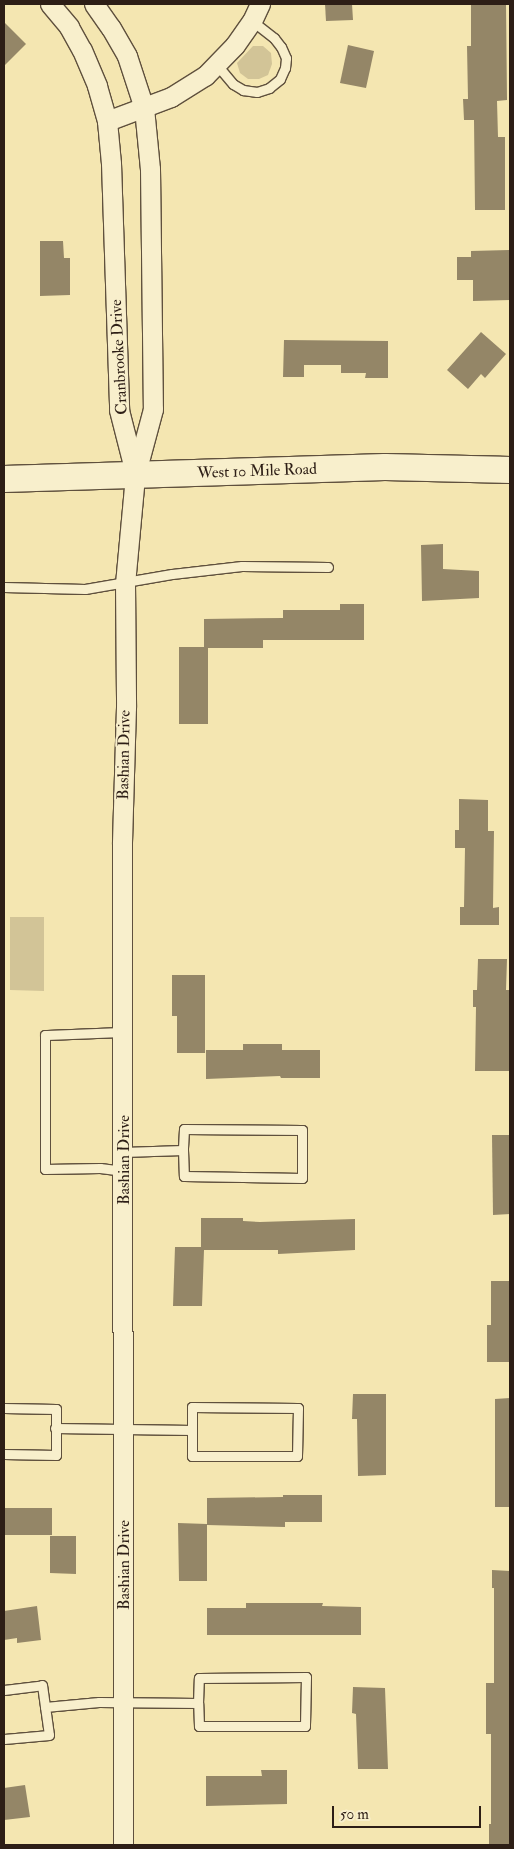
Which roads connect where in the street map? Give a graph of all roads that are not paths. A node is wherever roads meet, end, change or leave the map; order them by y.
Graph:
1 (50, 4) edge
2 (94, 4) edge
3 (260, 4) edge
4 (252, 21) junction
5 (217, 66) junction
6 (144, 108) junction
7 (107, 121) junction
8 (510, 470) edge
9 (135, 476) junction
10 (4, 479) edge
11 (328, 567) dead end
12 (125, 583) junction
13 (4, 587) edge
14 (124, 1032) junction
15 (183, 1150) junction
16 (123, 1152) junction
17 (124, 1171) junction
18 (4, 1408) edge
19 (56, 1428) junction
20 (125, 1428) junction
21 (192, 1430) junction
22 (4, 1454) edge
23 (4, 1690) edge
24 (124, 1703) junction
25 (198, 1703) junction
26 (45, 1707) junction
27 (4, 1739) edge
28 (123, 1845) edge

1 - 7 street, Cranbrooke Drive
2 - 6 street, Cranbrooke Drive
3 - 4 street
4 - 5 street
4 - 5 lane
5 - 6 street
6 - 7 street
6 - 9 street, Cranbrooke Drive
7 - 9 street, Cranbrooke Drive
8 - 9 main road, West 10 Mile Road
9 - 10 main road, West 10 Mile Road
9 - 12 street, Bashian Drive
11 - 12 lane
12 - 13 lane
12 - 14 street, Bashian Drive
14 - 16 street, Bashian Drive
14 - 17 lane
15 - 15 lane
15 - 16 lane
16 - 17 street, Bashian Drive
17 - 20 street, Bashian Drive
18 - 19 lane
19 - 20 lane
19 - 22 lane
20 - 21 lane
20 - 24 street, Bashian Drive
21 - 21 lane
23 - 26 lane
24 - 25 lane
24 - 26 lane
24 - 28 street, Bashian Drive
25 - 25 lane
26 - 27 lane

